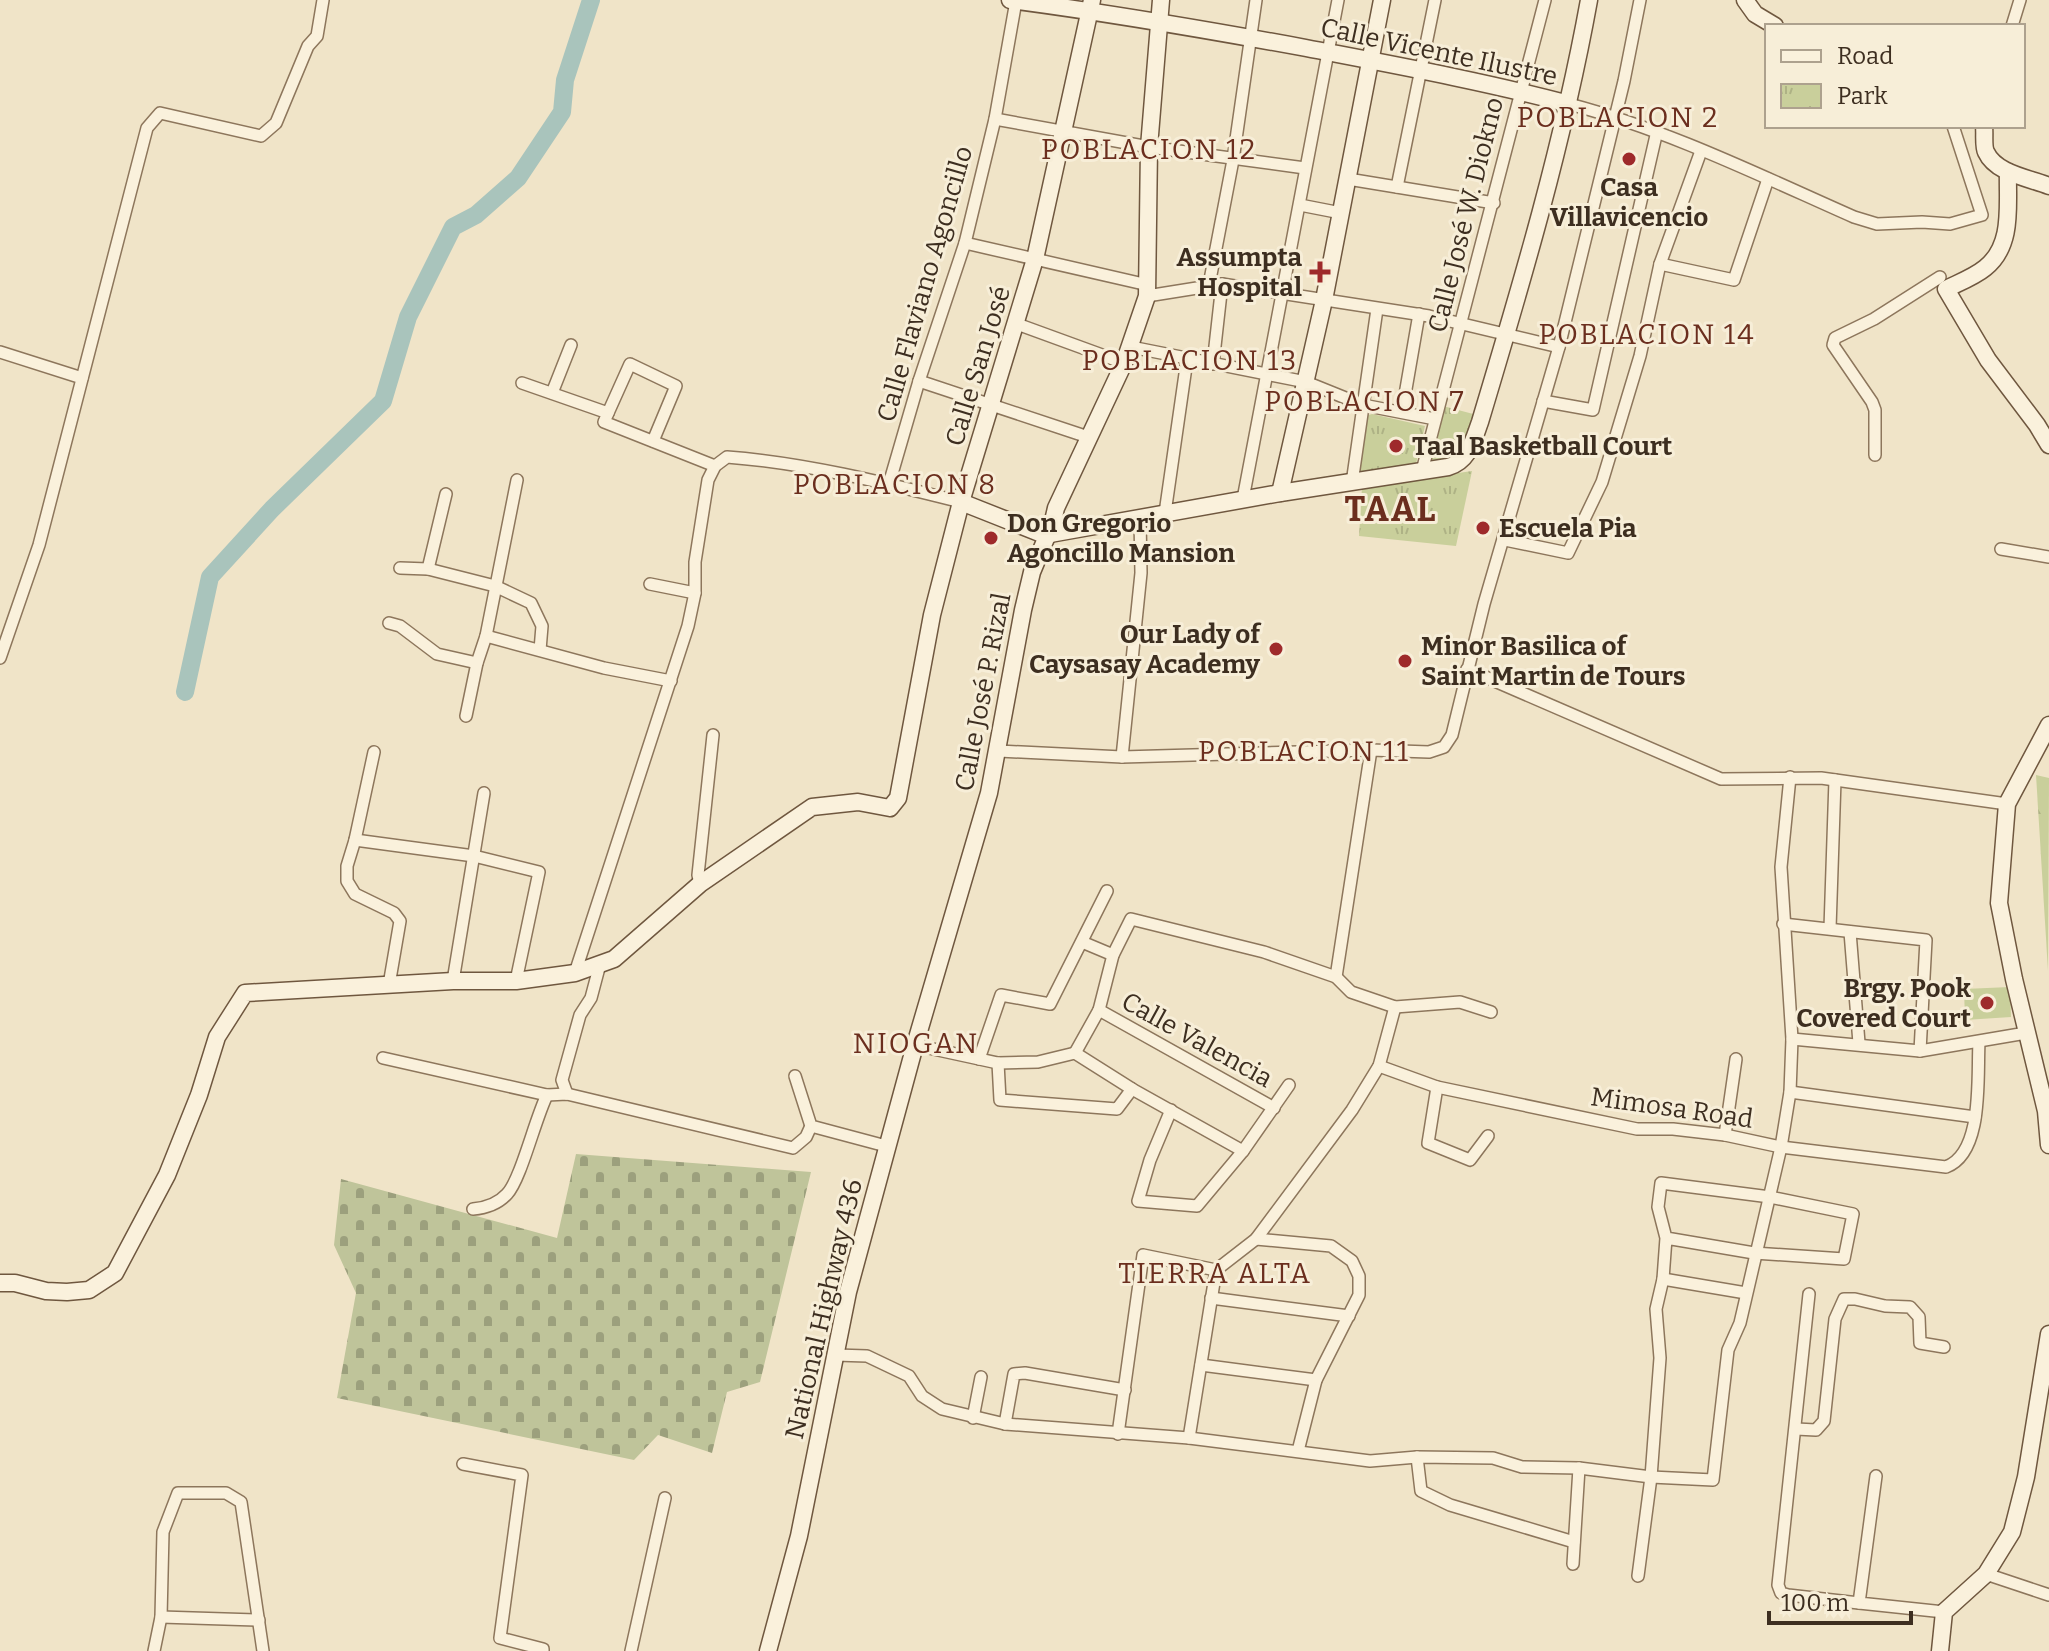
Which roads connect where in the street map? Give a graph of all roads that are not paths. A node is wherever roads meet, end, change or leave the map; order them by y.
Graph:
1 (323, 0) edge
2 (1013, 0) edge
3 (1161, 0) edge
4 (1256, 0) edge
5 (1338, 0) edge
6 (1382, 0) edge
7 (1435, 0) edge
8 (1545, 0) edge
9 (1589, 0) edge
10 (1640, 0) edge
11 (1745, 0) edge
12 (2020, 0) edge
13 (1092, 5) edge
14 (1158, 23) junction
15 (1772, 24) edge
16 (2013, 24) edge
17 (1249, 38) junction
18 (1327, 52) junction
19 (1371, 60) junction
20 (1420, 70) junction
21 (1520, 91) junction
22 (1569, 104) junction
23 (1615, 117) junction
24 (995, 119) junction
25 (1954, 128) edge
26 (1984, 128) edge
27 (1065, 131) junction
28 (1657, 131) junction
29 (1149, 147) junction
30 (1701, 151) junction
31 (1233, 160) junction
32 (1305, 168) junction
33 (2008, 172) junction
34 (1348, 179) junction
35 (1768, 179) junction
36 (2049, 186) edge
37 (1397, 187) junction
38 (1494, 203) junction
39 (1300, 205) junction
40 (1341, 213) junction
41 (965, 243) junction
42 (1035, 259) junction
43 (1660, 264) junction
44 (1941, 278) junction
45 (1222, 284) junction
46 (1209, 285) junction
47 (1148, 291) junction
48 (1282, 293) junction
49 (1324, 300) junction
50 (1377, 309) junction
51 (1419, 314) junction
52 (1461, 322) junction
53 (1017, 324) junction
54 (1507, 333) junction
55 (571, 345) dead end
56 (1559, 347) junction
57 (0, 352) edge
58 (1127, 355) junction
59 (1187, 360) junction
60 (1213, 364) junction
61 (1266, 375) junction
62 (82, 378) junction
63 (919, 381) junction
64 (1306, 382) junction
65 (522, 383) dead end
66 (552, 393) junction
67 (1543, 401) junction
68 (1363, 405) junction
69 (990, 407) junction
70 (1402, 412) junction
71 (608, 413) junction
72 (1435, 419) junction
73 (1088, 437) junction
74 (653, 441) junction
75 (2049, 445) edge
76 (1875, 455) dead end
77 (715, 466) junction
78 (1422, 471) junction
79 (517, 480) dead end
80 (1352, 483) junction
81 (889, 484) junction
82 (1280, 493) junction
83 (446, 494) dead end
84 (1243, 499) junction
85 (961, 502) junction
86 (1165, 513) junction
87 (1140, 518) junction
88 (1048, 535) junction
89 (1505, 540) junction
90 (2001, 549) dead end
91 (2049, 557) edge
92 (400, 568) dead end
93 (428, 569) junction
94 (650, 584) dead end
95 (495, 586) junction
96 (695, 593) junction
97 (389, 623) dead end
98 (486, 636) junction
99 (540, 650) junction
100 (0, 658) edge
101 (477, 663) junction
102 (1467, 669) junction
103 (671, 681) junction
104 (466, 716) dead end
105 (2049, 725) edge
106 (713, 735) dead end
107 (1371, 750) junction
108 (999, 751) junction
109 (374, 752) dead end
110 (1122, 757) junction
111 (1790, 777) junction
112 (1835, 780) junction
113 (484, 793) dead end
114 (2007, 804) junction
115 (355, 840) junction
116 (474, 856) junction
117 (700, 884) junction
118 (1107, 891) dead end
119 (1783, 924) junction
120 (1830, 928) junction
121 (1850, 932) junction
122 (1082, 942) junction
123 (1113, 955) junction
124 (600, 964) junction
125 (575, 973) junction
126 (1336, 977) junction
127 (933, 979) joint
128 (453, 981) junction
129 (516, 981) junction
130 (389, 985) junction
131 (1395, 1007) junction
132 (1099, 1010) junction
133 (1491, 1012) dead end
134 (2026, 1033) junction
135 (1792, 1039) junction
136 (1979, 1042) junction
137 (1859, 1043) junction
138 (915, 1045) junction
139 (1920, 1051) junction
140 (1075, 1053) junction
141 (383, 1058) dead end
142 (979, 1059) junction
143 (1736, 1059) dead end
144 (998, 1063) junction
145 (1379, 1066) junction
146 (795, 1076) dead end
147 (1289, 1085) dead end
148 (1437, 1087) junction
149 (1132, 1089) junction
150 (1790, 1092) junction
151 (567, 1094) junction
152 (547, 1095) junction
153 (1274, 1108) junction
154 (1171, 1110) junction
155 (1975, 1117) junction
156 (811, 1126) junction
157 (1725, 1135) junction
158 (1488, 1136) dead end
159 (2049, 1145) edge
160 (886, 1146) junction
161 (1781, 1147) junction
162 (1243, 1151) junction
163 (1770, 1197) junction
164 (473, 1209) dead end
165 (1666, 1238) junction
166 (1256, 1239) junction
167 (1754, 1253) junction
168 (1216, 1270) junction
169 (1663, 1279) junction
170 (0, 1283) edge
171 (1746, 1293) junction
172 (1809, 1294) dead end
173 (1211, 1298) junction
174 (1349, 1316) junction
175 (2049, 1334) edge
176 (1944, 1347) dead end
177 (836, 1355) junction
178 (1201, 1365) junction
179 (981, 1377) dead end
180 (1316, 1380) junction
181 (1125, 1390) junction
182 (973, 1418) junction
183 (1005, 1424) junction
184 (1796, 1429) junction
185 (1118, 1434) junction
186 (1189, 1438) junction
187 (1298, 1451) junction
188 (1417, 1457) junction
189 (463, 1464) dead end
190 (1579, 1468) junction
191 (1876, 1476) dead end
192 (1651, 1477) junction
193 (665, 1498) dead end
194 (1574, 1542) junction
195 (1573, 1564) dead end
196 (1986, 1574) junction
197 (1638, 1576) dead end
198 (2049, 1595) edge
199 (1859, 1603) junction
200 (1944, 1612) junction
201 (161, 1617) junction
202 (259, 1620) junction
203 (154, 1651) edge
204 (263, 1651) edge
205 (543, 1651) edge
206 (631, 1651) edge
207 (768, 1651) edge
208 (1940, 1651) edge

1 - 62 street
2 - 13 street, Calle Vicente Ilustre
2 - 24 street, Calle Flaviano Agoncillo
3 - 14 street, Calle José P. Rizal
4 - 17 street
5 - 18 street
6 - 19 street
7 - 20 street
8 - 21 street, Calle José W. Diokno
9 - 22 street
10 - 23 street
11 - 15 street
12 - 16 street
13 - 14 street, Calle Vicente Ilustre
13 - 27 street, Calle San José
14 - 17 street, Calle Vicente Ilustre
14 - 29 street, Calle José P. Rizal
17 - 18 street, Calle Vicente Ilustre
17 - 31 street
18 - 19 street, Calle Vicente Ilustre
18 - 32 street
19 - 20 street, Calle Vicente Ilustre
19 - 34 street
20 - 21 street, Calle Vicente Ilustre
20 - 37 street
21 - 22 street, Calle Vicente Ilustre
21 - 38 street, Calle José W. Diokno
22 - 23 street
22 - 54 street
23 - 28 street
23 - 56 street
24 - 27 street
24 - 41 street, Calle Flaviano Agoncillo
25 - 35 street
26 - 33 street
27 - 29 street
27 - 42 street, Calle San José
28 - 30 street
28 - 67 street
29 - 31 street
29 - 47 street, Calle José P. Rizal
30 - 35 street
30 - 43 street
31 - 32 street
31 - 46 street
32 - 39 street
33 - 36 street
33 - 44 street
34 - 37 street
34 - 40 street
35 - 43 street
37 - 38 street
38 - 52 street, Calle José W. Diokno
39 - 40 street
39 - 48 street
40 - 49 street
41 - 42 street
41 - 63 street, Calle Flaviano Agoncillo
42 - 47 street
42 - 53 street, Calle San José
43 - 89 street
44 - 75 street
44 - 76 street
45 - 46 street
45 - 48 street
45 - 60 street
46 - 47 street
47 - 58 street, Calle José P. Rizal
48 - 49 street
48 - 61 street
49 - 50 street
49 - 64 street
50 - 51 street
50 - 68 street
51 - 52 street
51 - 70 street
52 - 54 street
52 - 72 street, Calle José W. Diokno
53 - 58 street
53 - 69 street, Calle San José
54 - 56 street
54 - 78 street
55 - 66 street
56 - 67 street
57 - 62 street
58 - 59 street
58 - 73 street, Calle José P. Rizal
59 - 60 street
59 - 86 street
60 - 61 street
61 - 64 street
61 - 84 street
62 - 100 street
63 - 69 street
63 - 81 street, Calle Flaviano Agoncillo
64 - 68 street
64 - 82 street
65 - 66 street
66 - 71 street
67 - 89 street
68 - 70 street
68 - 80 street
69 - 73 street
69 - 85 street, Calle San José
70 - 72 street
71 - 74 street
71 - 74 street
72 - 78 street, Calle José W. Diokno
73 - 88 street, Calle José P. Rizal
74 - 77 street
77 - 81 street
77 - 96 street
78 - 80 street
79 - 95 street
80 - 82 street
81 - 85 street
82 - 84 street
83 - 93 street
84 - 86 street
85 - 88 street
85 - 117 street, Calle San José
86 - 87 street
87 - 88 street
87 - 110 street
88 - 108 street, Calle José P. Rizal
89 - 102 street
90 - 91 street
92 - 93 street
93 - 95 street
94 - 96 street
95 - 98 street
95 - 99 street
96 - 103 street
97 - 101 street
98 - 99 street
98 - 101 street
99 - 103 street
101 - 104 street
102 - 107 street
102 - 111 street
103 - 125 street
105 - 114 street
106 - 117 street
107 - 110 street
107 - 126 street
108 - 110 street
108 - 127 street, Calle José P. Rizal
109 - 115 street
111 - 112 street
111 - 119 street
112 - 114 street
112 - 120 street
113 - 116 street
114 - 134 street
115 - 116 street
115 - 130 street
116 - 128 street
116 - 129 street
117 - 124 street
118 - 122 street
119 - 120 street
119 - 135 street
120 - 121 street
121 - 137 street
121 - 139 street
122 - 123 street
122 - 142 street
123 - 126 street
123 - 132 street
124 - 125 street
124 - 151 street
125 - 129 street
126 - 131 street
127 - 138 street, National Highway 436
128 - 129 street
128 - 130 street
130 - 170 street
131 - 133 street
131 - 145 street
132 - 140 street
132 - 153 street, Calle Valencia
134 - 136 street
134 - 159 street
135 - 137 street
135 - 150 street
136 - 139 street
136 - 155 street
137 - 139 street
138 - 142 street
138 - 160 street, National Highway 436
140 - 144 street
140 - 149 street
141 - 152 street
142 - 144 street
143 - 157 street
144 - 149 street
145 - 148 street, Mimosa Road
145 - 166 street
146 - 156 street
147 - 153 street
148 - 157 street, Mimosa Road
148 - 158 street
149 - 154 street
150 - 155 street
150 - 161 street
151 - 152 street
151 - 156 street
152 - 164 street
153 - 162 street
154 - 162 street
154 - 162 street
155 - 161 street, Mimosa Road
156 - 160 street
157 - 161 street, Mimosa Road
160 - 177 street, National Highway 436
161 - 163 street
163 - 165 street
163 - 167 street
163 - 167 street
165 - 167 street
165 - 169 street
166 - 168 street
166 - 174 street
167 - 171 street
168 - 173 street
168 - 181 street
169 - 171 street
169 - 192 street
171 - 192 street
172 - 184 street
173 - 174 street
173 - 178 street
174 - 180 street
175 - 196 street
176 - 184 street
177 - 182 street
177 - 207 street, National Highway 436
178 - 180 street
178 - 186 street
179 - 182 street
180 - 187 street
181 - 183 street
181 - 185 street
182 - 183 street
183 - 185 street
184 - 199 street
185 - 186 street
186 - 187 street
187 - 188 street
188 - 190 street
188 - 194 street
189 - 205 street
190 - 192 street
190 - 194 street
191 - 199 street
192 - 197 street
193 - 206 street
194 - 195 street
196 - 198 street
196 - 200 street
199 - 200 street
200 - 208 street
201 - 202 street
201 - 202 street
201 - 203 street
202 - 204 street

